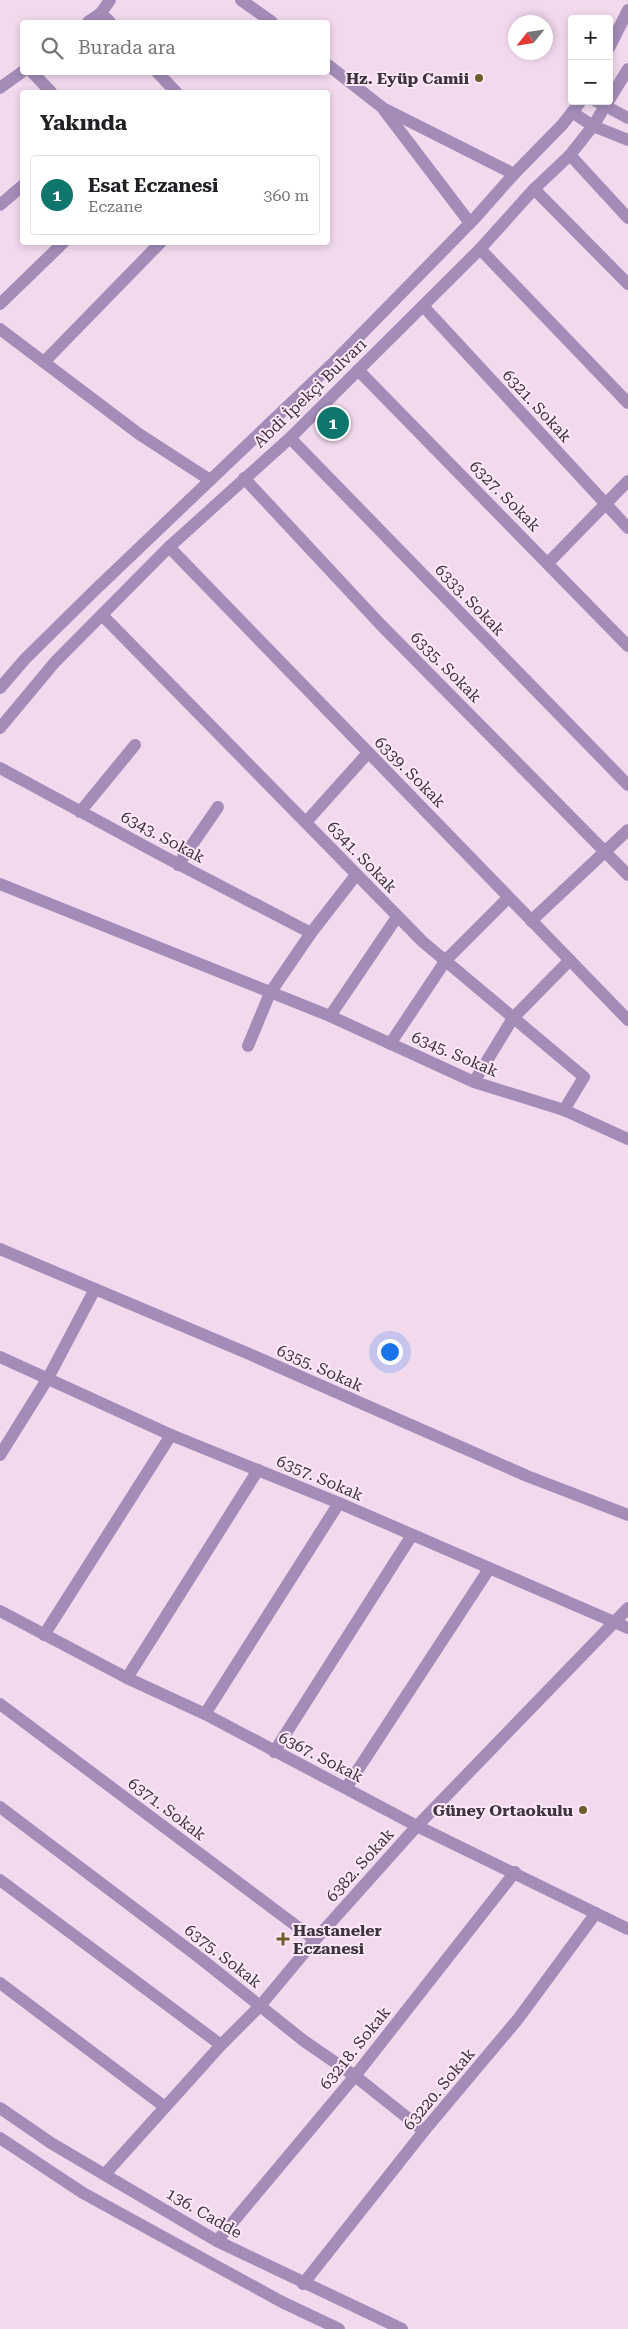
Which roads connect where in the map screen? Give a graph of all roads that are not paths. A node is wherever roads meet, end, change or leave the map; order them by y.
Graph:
1 (110, 0) edge
2 (241, 0) edge
3 (628, 10) edge
4 (105, 18) edge
5 (269, 20) edge
6 (613, 40) edge
7 (330, 67) edge
8 (628, 69) edge
9 (20, 73) edge
10 (35, 75) edge
11 (160, 75) edge
12 (0, 88) edge
13 (613, 88) edge
14 (49, 90) edge
15 (174, 90) edge
16 (578, 105) edge
17 (601, 105) edge
18 (603, 105) edge
19 (383, 108) junction
20 (572, 112) junction
21 (628, 118) edge
22 (593, 126) junction
23 (628, 140) edge
24 (570, 155) junction
25 (514, 174) junction
26 (20, 188) edge
27 (534, 189) junction
28 (0, 206) edge
29 (628, 218) edge
30 (470, 224) junction
31 (61, 245) edge
32 (158, 245) edge
33 (480, 249) junction
34 (628, 284) edge
35 (0, 304) edge
36 (423, 306) junction
37 (0, 329) edge
38 (44, 362) junction
39 (358, 370) junction
40 (628, 403) edge
41 (290, 438) junction
42 (244, 478) junction
43 (210, 480) junction
44 (628, 481) edge
45 (606, 505) junction
46 (628, 528) edge
47 (169, 547) junction
48 (548, 563) junction
49 (103, 616) junction
50 (628, 646) edge
51 (0, 688) edge
52 (0, 728) edge
53 (135, 745) dead end
54 (368, 752) junction
55 (0, 768) edge
56 (628, 785) edge
57 (218, 807) dead end
58 (80, 812) junction
59 (306, 822) junction
60 (628, 830) edge
61 (605, 851) junction
62 (178, 865) junction
63 (356, 874) junction
64 (628, 875) edge
65 (0, 884) edge
66 (508, 898) junction
67 (397, 917) junction
68 (531, 921) junction
69 (311, 933) junction
70 (446, 960) junction
71 (570, 960) junction
72 (270, 993) junction
73 (330, 1016) junction
74 (513, 1018) junction
75 (628, 1020) edge
76 (390, 1044) junction
77 (248, 1046) dead end
78 (474, 1082) junction
79 (564, 1110) junction
80 (628, 1139) edge
81 (0, 1249) edge
82 (95, 1289) junction
83 (0, 1357) edge
84 (48, 1378) junction
85 (171, 1435) junction
86 (0, 1455) edge
87 (258, 1470) junction
88 (338, 1503) junction
89 (628, 1515) edge
90 (412, 1535) junction
91 (489, 1569) junction
92 (628, 1608) edge
93 (0, 1611) edge
94 (615, 1624) junction
95 (628, 1628) edge
96 (44, 1636) junction
97 (127, 1678) junction
98 (0, 1704) edge
99 (206, 1714) junction
100 (274, 1752) junction
101 (346, 1788) junction
102 (0, 1807) edge
103 (418, 1826) junction
104 (515, 1872) junction
105 (0, 1880) edge
106 (596, 1913) junction
107 (628, 1929) edge
108 (315, 1940) junction
109 (0, 1983) edge
110 (260, 2006) junction
111 (222, 2045) junction
112 (355, 2076) junction
113 (165, 2107) junction
114 (0, 2108) edge
115 (424, 2131) junction
116 (0, 2138) edge
117 (105, 2174) junction
118 (217, 2241) junction
119 (303, 2284) junction
120 (339, 2329) edge
121 (402, 2329) edge

1 - 4 street
2 - 5 street
3 - 6 street
7 - 19 street
8 - 13 street, Abdi İpekçi Bulvarı
9 - 12 street
10 - 14 street
11 - 15 street
16 - 20 street, Abdi İpekçi Bulvarı
17 - 22 street, Abdi İpekçi Bulvarı
18 - 21 street
19 - 25 street
19 - 30 street
20 - 22 street
20 - 25 street, Abdi İpekçi Bulvarı
22 - 23 street
22 - 24 street, Abdi İpekçi Bulvarı
24 - 27 street, Abdi İpekçi Bulvarı
24 - 29 street
25 - 30 street, Abdi İpekçi Bulvarı
26 - 28 street
27 - 33 street, Abdi İpekçi Bulvarı
27 - 34 street
30 - 43 street, Abdi İpekçi Bulvarı
31 - 35 street
32 - 38 street
33 - 36 street, Abdi İpekçi Bulvarı
33 - 40 street
36 - 39 street, Abdi İpekçi Bulvarı
36 - 45 street, 6321. Sokak
37 - 38 street
38 - 43 street
39 - 41 street, Abdi İpekçi Bulvarı
39 - 48 street, 6327. Sokak
41 - 42 street, Abdi İpekçi Bulvarı
41 - 56 street, 6333. Sokak
42 - 47 street, Abdi İpekçi Bulvarı
42 - 61 street, 6335. Sokak
43 - 51 street, Abdi İpekçi Bulvarı
44 - 45 street
45 - 46 street, 6321. Sokak
45 - 48 street
47 - 49 street, Abdi İpekçi Bulvarı
47 - 54 street, 6339. Sokak
48 - 50 street, 6327. Sokak
49 - 52 street, Abdi İpekçi Bulvarı
49 - 59 street, 6341. Sokak
53 - 58 street
54 - 59 street
54 - 66 street, 6339. Sokak
55 - 58 street, 6343. Sokak
57 - 62 street
58 - 62 street, 6343. Sokak
59 - 63 street, 6341. Sokak
60 - 61 street
61 - 64 street, 6335. Sokak
61 - 68 street
62 - 69 street, 6343. Sokak
63 - 67 street, 6341. Sokak
63 - 69 street
65 - 72 street, 6345. Sokak
66 - 68 street, 6339. Sokak
66 - 70 street
67 - 70 street, 6341. Sokak
67 - 73 street
68 - 71 street, 6339. Sokak
69 - 72 street
70 - 74 street, 6341. Sokak
70 - 76 street
71 - 74 street
71 - 75 street, 6339. Sokak
72 - 73 street, 6345. Sokak
72 - 77 street
73 - 76 street, 6345. Sokak
74 - 78 street
74 - 79 street, 6341. Sokak
76 - 78 street, 6345. Sokak
78 - 79 street, 6345. Sokak
79 - 80 street, 6345. Sokak
81 - 82 street, 6355. Sokak
82 - 84 street
82 - 89 street, 6355. Sokak
83 - 84 street, 6357. Sokak
84 - 85 street, 6357. Sokak
84 - 86 street
85 - 87 street, 6357. Sokak
85 - 96 street
87 - 88 street, 6357. Sokak
87 - 97 street
88 - 90 street, 6357. Sokak
88 - 99 street
90 - 91 street, 6357. Sokak
90 - 100 street
91 - 94 street, 6357. Sokak
91 - 101 street
92 - 94 street, 6382. Sokak
93 - 96 street, 6367. Sokak
94 - 95 street, 6357. Sokak
94 - 103 street, 6382. Sokak
96 - 97 street, 6367. Sokak
97 - 99 street, 6367. Sokak
98 - 108 street, 6371. Sokak
99 - 100 street, 6367. Sokak
100 - 101 street, 6367. Sokak
101 - 103 street, 6367. Sokak
102 - 110 street, 6375. Sokak
103 - 104 street, 6367. Sokak
103 - 108 street, 6382. Sokak
104 - 106 street, 6367. Sokak
104 - 112 street, 63218. Sokak
105 - 111 street
106 - 107 street, 6367. Sokak
106 - 115 street, 63220. Sokak
108 - 110 street, 6382. Sokak
109 - 113 street
110 - 111 street, 6382. Sokak
110 - 112 street, 6375. Sokak
111 - 113 street, 6382. Sokak
112 - 115 street, 6375. Sokak
112 - 118 street, 63218. Sokak
113 - 117 street, 6382. Sokak
114 - 117 street, 136. Cadde
115 - 119 street, 63220. Sokak
116 - 120 street
117 - 118 street, 136. Cadde
118 - 119 street, 136. Cadde
119 - 121 street, 136. Cadde

